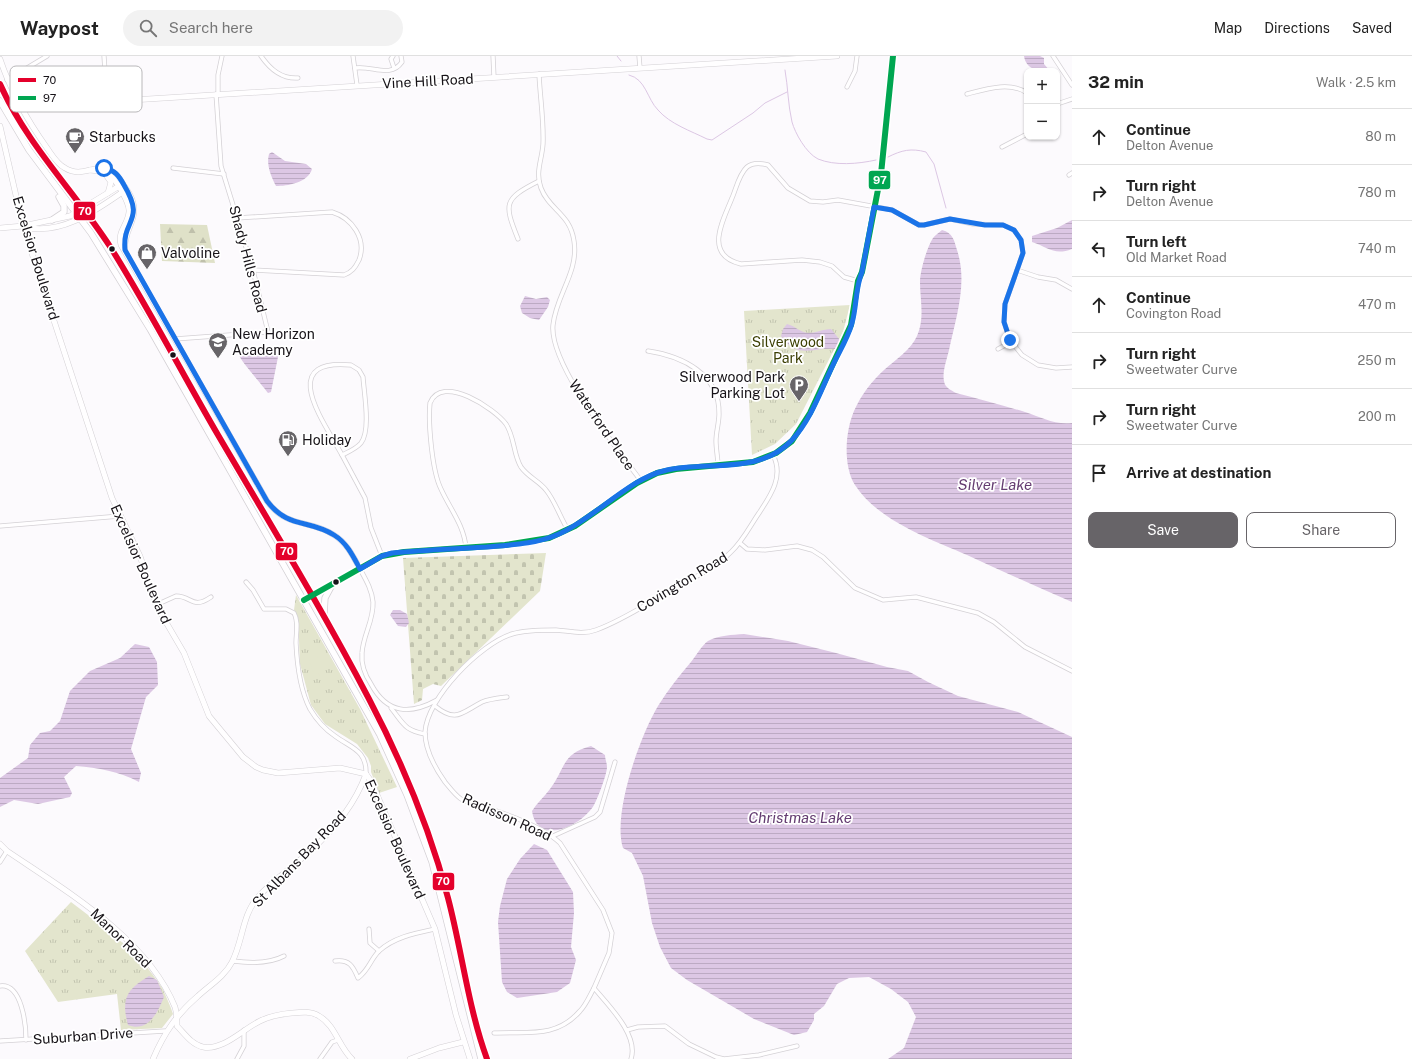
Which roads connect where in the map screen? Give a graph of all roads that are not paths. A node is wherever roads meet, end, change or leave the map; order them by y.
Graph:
1 (48, 56) edge
2 (104, 56) edge
3 (222, 56) edge
4 (261, 56) edge
5 (353, 56) edge
6 (393, 56) edge
7 (401, 56) edge
8 (493, 56) edge
9 (639, 56) edge
10 (837, 56) edge
11 (857, 56) edge
12 (893, 56) edge
13 (1053, 56) edge
14 (0, 60) edge
15 (31, 66) edge
16 (105, 66) edge
17 (355, 68) junction
18 (394, 68) junction
19 (640, 68) junction
20 (539, 74) junction
21 (494, 77) junction
22 (10, 78) edge
23 (298, 78) dead end
24 (7, 80) junction
25 (0, 84) edge
26 (1072, 85) edge
27 (10, 86) edge
28 (357, 86) junction
29 (848, 87) dead end
30 (1024, 92) edge
31 (217, 94) junction
32 (967, 94) dead end
33 (142, 99) edge
34 (1072, 99) edge
35 (0, 101) edge
36 (1060, 103) edge
37 (10, 107) edge
38 (13, 112) edge
39 (23, 112) edge
40 (0, 126) edge
41 (1024, 136) edge
42 (1002, 147) dead end
43 (38, 162) junction
44 (173, 168) dead end
45 (90, 170) junction
46 (104, 172) junction
47 (224, 174) junction
48 (539, 181) junction
49 (124, 184) junction
50 (118, 187) junction
51 (124, 191) junction
52 (105, 195) junction
53 (874, 207) junction
54 (86, 211) junction
55 (76, 214) junction
56 (237, 218) junction
57 (80, 219) junction
58 (52, 220) junction
59 (23, 226) junction
60 (0, 228) edge
61 (518, 240) dead end
62 (253, 270) junction
63 (1018, 270) junction
64 (858, 281) junction
65 (1072, 289) edge
66 (175, 339) junction
67 (1011, 342) junction
68 (998, 349) dead end
69 (648, 351) dead end
70 (1072, 367) edge
71 (342, 454) junction
72 (773, 454) junction
73 (718, 466) junction
74 (641, 481) junction
75 (120, 516) junction
76 (0, 526) edge
77 (568, 530) junction
78 (740, 543) junction
79 (466, 548) junction
80 (382, 556) junction
81 (360, 569) junction
82 (246, 582) dead end
83 (332, 585) junction
84 (313, 596) junction
85 (211, 597) dead end
86 (304, 600) junction
87 (156, 605) junction
88 (327, 622) junction
89 (1072, 671) edge
90 (507, 697) dead end
91 (437, 700) junction
92 (389, 706) junction
93 (434, 706) junction
94 (425, 734) junction
95 (615, 762) dead end
96 (366, 774) junction
97 (553, 836) junction
98 (0, 844) edge
99 (7, 851) junction
100 (0, 862) edge
101 (369, 929) dead end
102 (435, 929) junction
103 (379, 951) junction
104 (284, 956) dead end
105 (232, 961) junction
106 (335, 961) dead end
107 (0, 986) edge
108 (594, 988) junction
109 (176, 1018) junction
110 (244, 1030) junction
111 (627, 1030) junction
112 (166, 1031) junction
113 (494, 1032) dead end
114 (26, 1040) junction
115 (338, 1040) junction
116 (0, 1041) edge
117 (463, 1042) junction
118 (798, 1046) dead end
119 (153, 1059) edge
120 (237, 1059) edge
121 (320, 1059) edge
122 (352, 1059) edge
123 (410, 1059) edge
124 (470, 1059) edge
125 (481, 1059) edge
126 (487, 1059) edge
127 (630, 1059) edge

1 - 15 street
2 - 16 street
3 - 31 street, Shady Hills Road
4 - 23 street
5 - 17 street
6 - 18 street
7 - 18 street
8 - 21 street
9 - 19 street
10 - 19 street, Vine Hill Road
11 - 29 street
12 - 53 street
13 - 26 street
14 - 24 street
17 - 18 street
17 - 28 street
19 - 20 street, Vine Hill Road
20 - 21 street, Vine Hill Road
20 - 48 street, Waterford Place
21 - 28 street, Vine Hill Road
22 - 24 street
24 - 27 street
25 - 37 main road
28 - 31 street, Vine Hill Road
30 - 32 street
31 - 33 street, Vine Hill Road
31 - 47 street, Shady Hills Road
34 - 36 street
35 - 43 main road
38 - 54 main road
39 - 45 street
40 - 59 street, Excelsior Boulevard
41 - 42 street
43 - 55 main road
43 - 58 main road
44 - 47 street
45 - 46 street
45 - 49 street
46 - 50 street
46 - 52 street
47 - 56 street, Shady Hills Road
48 - 61 street
48 - 74 street, Waterford Place
49 - 50 street
49 - 51 street
50 - 51 street
50 - 52 street
51 - 54 street
51 - 66 street
52 - 54 street
53 - 63 street
53 - 64 street
53 - 64 street
54 - 55 street
54 - 57 street
54 - 84 main road
55 - 57 main road
55 - 58 street
56 - 62 street, Shady Hills Road
56 - 62 street
57 - 59 street
57 - 86 main road
58 - 59 street
59 - 60 street
59 - 75 street, Excelsior Boulevard
62 - 66 street, Shady Hills Road
63 - 65 street
63 - 67 street
64 - 72 street
66 - 81 street
67 - 68 street
67 - 70 street
69 - 73 street
71 - 71 street
71 - 80 street
72 - 73 street
72 - 78 street, Covington Road
73 - 74 street
74 - 77 street
75 - 76 street
75 - 87 street, Excelsior Boulevard
77 - 79 street
77 - 79 street
78 - 89 street
78 - 91 street, Covington Road
79 - 80 street
80 - 81 street
81 - 83 street
81 - 92 street
82 - 96 street
83 - 84 street
83 - 88 main road
84 - 86 street
84 - 88 main road
85 - 87 street
86 - 125 main road
87 - 96 street, Excelsior Boulevard
88 - 126 main road
90 - 93 street
91 - 92 street
91 - 93 street, Radisson Road
92 - 94 street
93 - 94 street, Radisson Road
94 - 97 street, Radisson Road
95 - 97 street
96 - 102 street, Excelsior Boulevard
96 - 105 street, St Albans Bay Road
97 - 108 street, Radisson Road
98 - 99 street, Manor Road
99 - 100 street
99 - 109 street, Manor Road
101 - 103 street
102 - 103 street
102 - 117 street, Excelsior Boulevard
103 - 106 street
104 - 105 street
105 - 109 street, St Albans Bay Road
107 - 114 street
108 - 111 street
108 - 113 street, Radisson Road
109 - 110 street, Manor Road
109 - 112 street, St Albans Bay Road
110 - 115 street, Manor Road
110 - 120 street
111 - 118 street
111 - 127 street
112 - 114 street, Suburban Drive
112 - 119 street, St Albans Bay Road
114 - 116 street, Suburban Drive
115 - 121 street
115 - 122 street, Manor Road
117 - 123 street
117 - 124 street, Excelsior Boulevard

